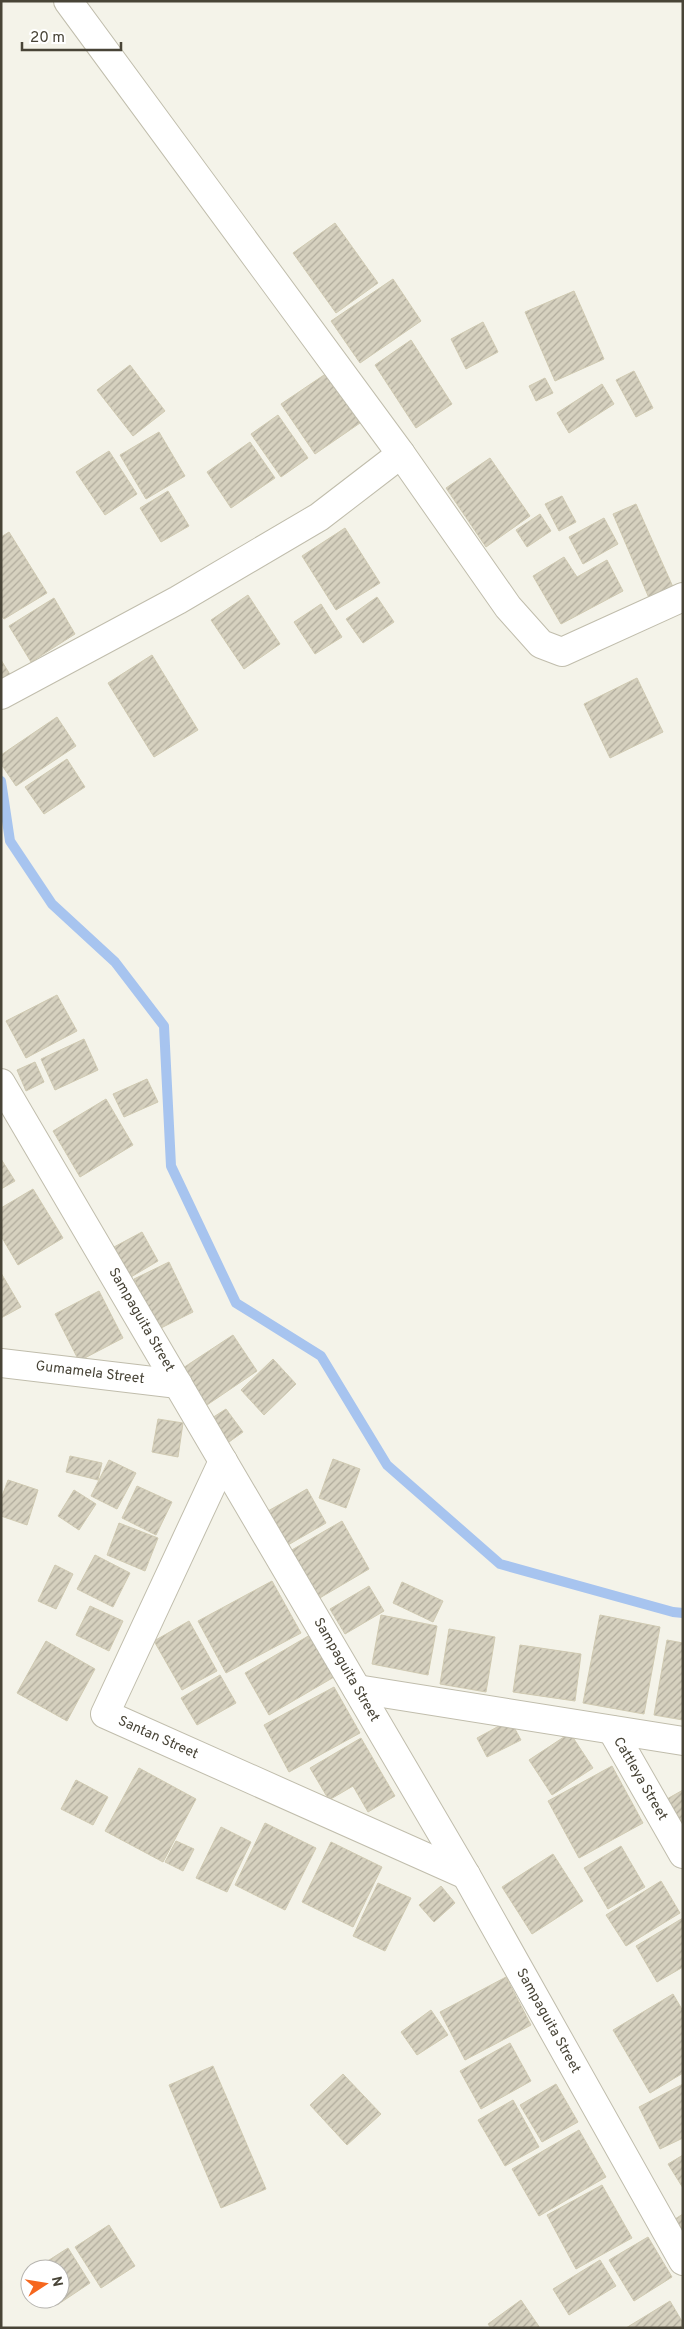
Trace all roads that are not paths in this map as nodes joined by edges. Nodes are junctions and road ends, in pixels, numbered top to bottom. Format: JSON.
{"nodes":[{"id":1,"x":68,"y":1,"type":"edge"},
{"id":2,"x":402,"y":454,"type":"junction"},
{"id":3,"x":683,"y":597,"type":"edge"},
{"id":4,"x":1,"y":695,"type":"edge"},
{"id":5,"x":1,"y":1083,"type":"edge"},
{"id":6,"x":1,"y":1363,"type":"edge"},
{"id":7,"x":178,"y":1384,"type":"junction"},
{"id":8,"x":223,"y":1461,"type":"junction"},
{"id":9,"x":357,"y":1689,"type":"junction"},
{"id":10,"x":612,"y":1730,"type":"junction"},
{"id":11,"x":683,"y":1741,"type":"edge"},
{"id":12,"x":683,"y":1854,"type":"edge"},
{"id":13,"x":466,"y":1875,"type":"junction"},
{"id":14,"x":683,"y":2261,"type":"edge"}],
"edges":[{"from":1,"to":2,"type":"street"},
{"from":2,"to":3,"type":"street"},
{"from":2,"to":4,"type":"street"},
{"from":5,"to":7,"type":"street","name":"Sampaguita Street"},
{"from":6,"to":7,"type":"street","name":"Gumamela Street"},
{"from":7,"to":8,"type":"street","name":"Sampaguita Street"},
{"from":8,"to":9,"type":"street","name":"Sampaguita Street"},
{"from":8,"to":13,"type":"street","name":"Santan Street"},
{"from":9,"to":10,"type":"street"},
{"from":9,"to":13,"type":"street","name":"Sampaguita Street"},
{"from":10,"to":11,"type":"street"},
{"from":10,"to":12,"type":"street","name":"Cattleya Street"},
{"from":13,"to":14,"type":"street","name":"Sampaguita Street"}]}
